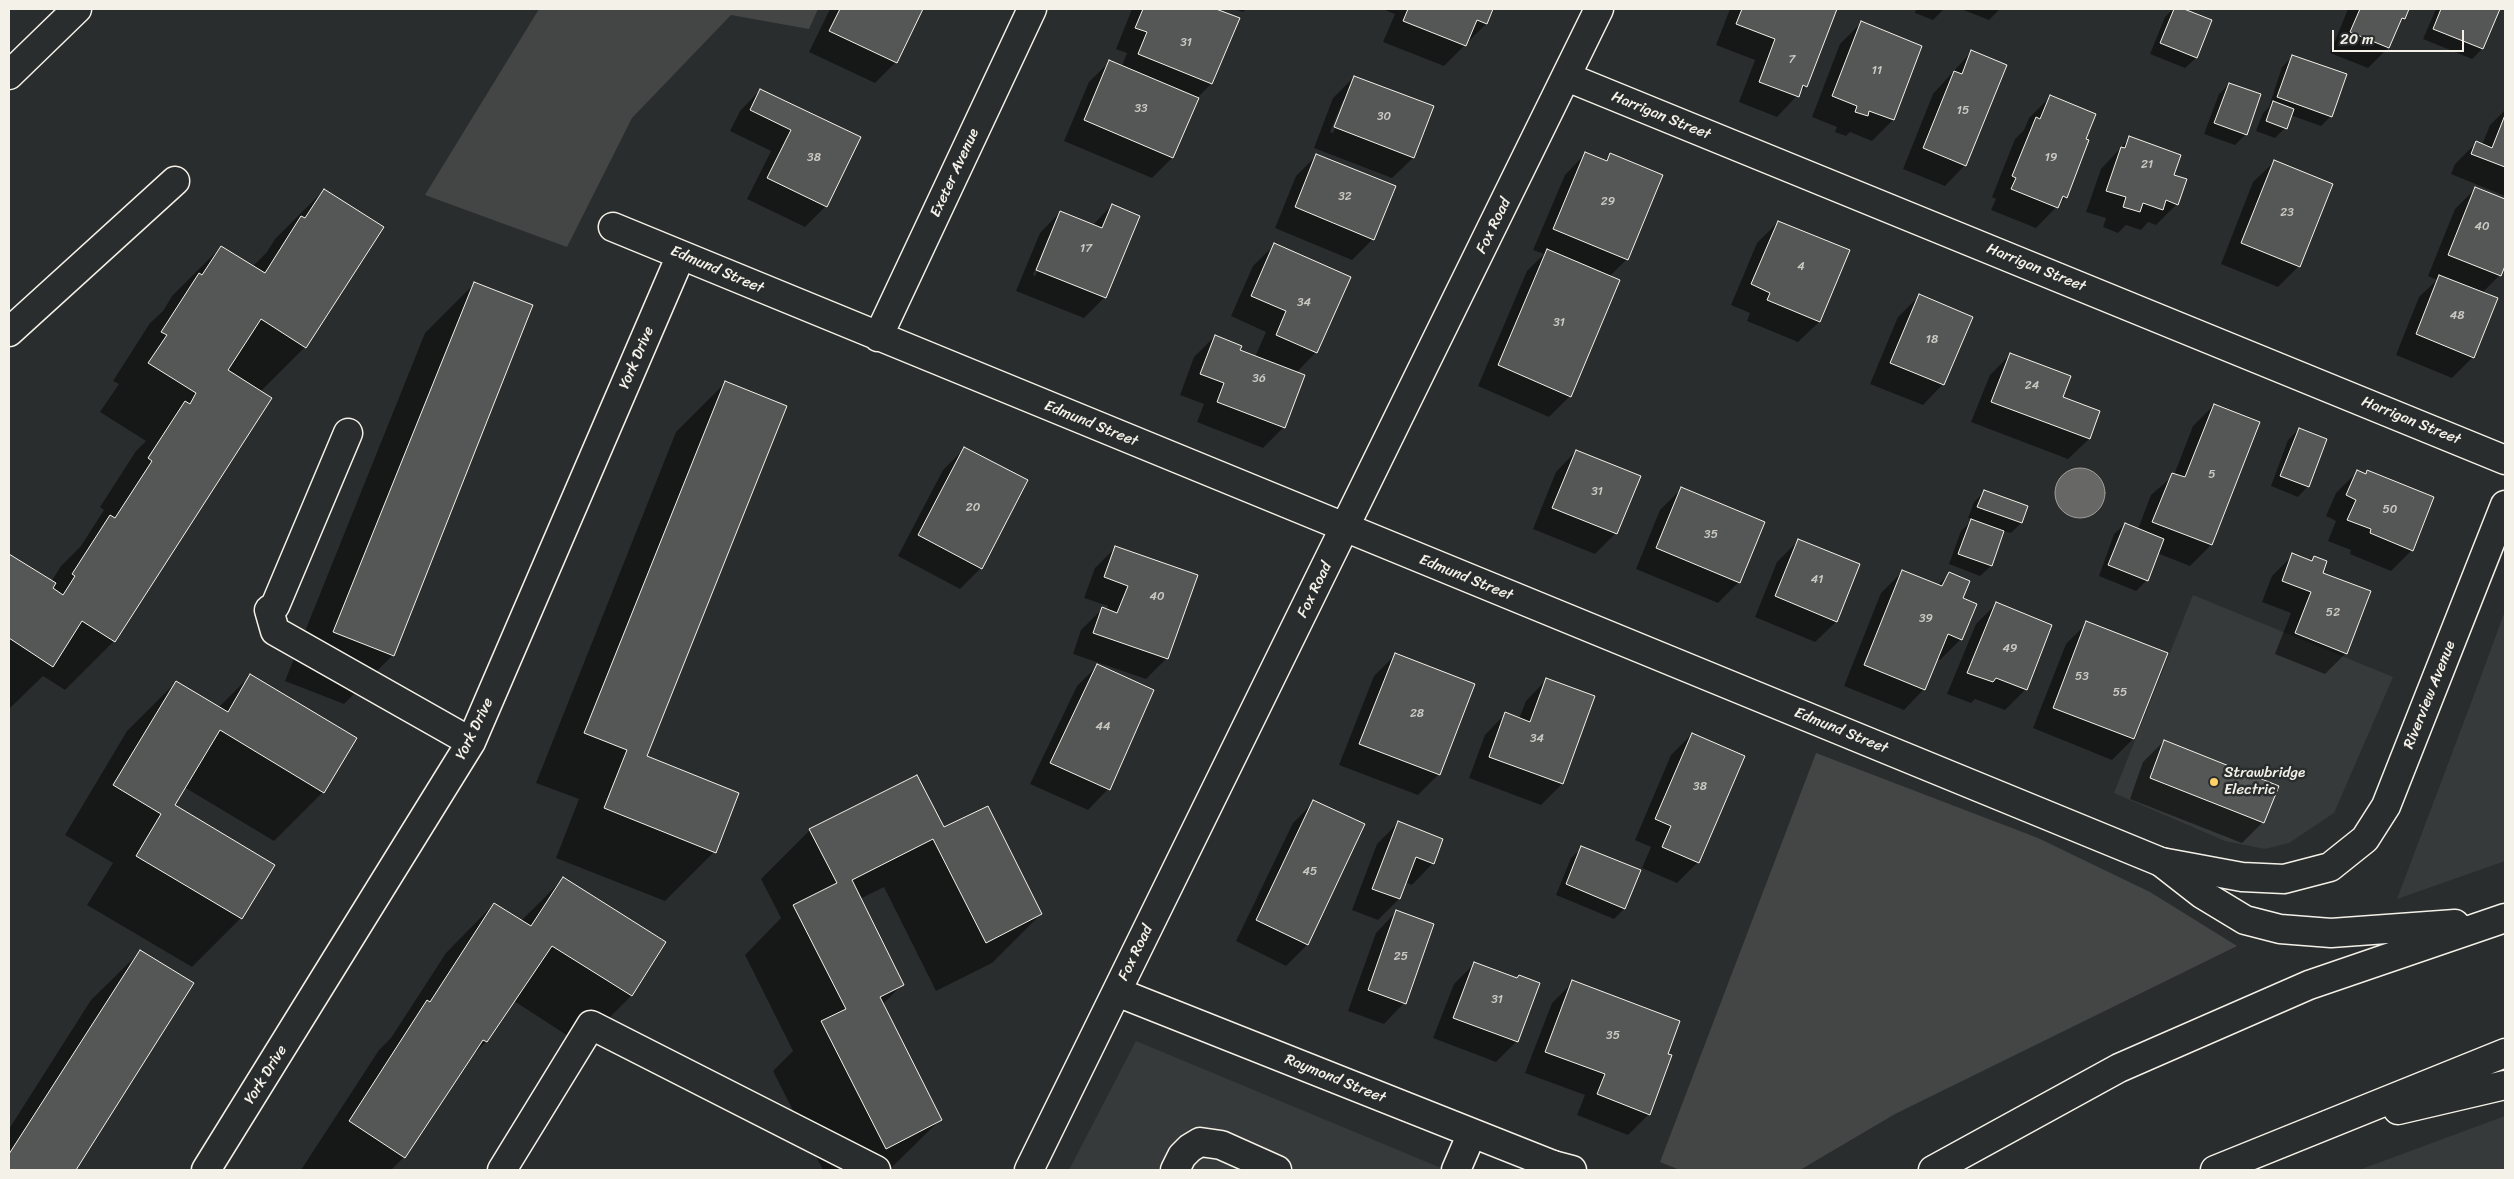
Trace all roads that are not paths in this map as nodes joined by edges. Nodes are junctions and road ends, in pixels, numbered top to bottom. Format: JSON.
{"nodes":[{"id":1,"x":78,"y":9,"type":"edge"},
{"id":2,"x":1032,"y":9,"type":"edge"},
{"id":3,"x":1599,"y":9,"type":"edge"},
{"id":4,"x":9,"y":75,"type":"edge"},
{"id":5,"x":1567,"y":77,"type":"junction"},
{"id":6,"x":175,"y":181,"type":"dead end"},
{"id":7,"x":613,"y":227,"type":"dead end"},
{"id":8,"x":681,"y":254,"type":"junction"},
{"id":9,"x":9,"y":332,"type":"edge"},
{"id":10,"x":878,"y":337,"type":"junction"},
{"id":11,"x":348,"y":433,"type":"dead end"},
{"id":12,"x":2505,"y":460,"type":"edge"},
{"id":13,"x":2505,"y":505,"type":"edge"},
{"id":14,"x":1345,"y":529,"type":"junction"},
{"id":15,"x":471,"y":742,"type":"junction"},
{"id":16,"x":2161,"y":862,"type":"junction"},
{"id":17,"x":2330,"y":867,"type":"joint"},
{"id":18,"x":2500,"y":920,"type":"edge"},
{"id":19,"x":1117,"y":992,"type":"junction"},
{"id":20,"x":2505,"y":1053,"type":"edge"},
{"id":21,"x":2505,"y":1085,"type":"edge"},
{"id":22,"x":2307,"y":1132,"type":"junction"},
{"id":23,"x":1472,"y":1133,"type":"junction"},
{"id":24,"x":1561,"y":1168,"type":"edge"},
{"id":25,"x":206,"y":1170,"type":"edge"},
{"id":26,"x":502,"y":1170,"type":"edge"},
{"id":27,"x":876,"y":1170,"type":"edge"},
{"id":28,"x":1029,"y":1170,"type":"edge"},
{"id":29,"x":1175,"y":1170,"type":"edge"},
{"id":30,"x":1278,"y":1170,"type":"edge"},
{"id":31,"x":1456,"y":1170,"type":"edge"},
{"id":32,"x":1933,"y":1170,"type":"edge"},
{"id":33,"x":2215,"y":1170,"type":"edge"}],
"edges":[{"from":1,"to":4,"type":"main road"},
{"from":2,"to":10,"type":"main road","name":"Exeter Avenue"},
{"from":3,"to":5,"type":"main road","name":"Fox Road"},
{"from":5,"to":12,"type":"main road","name":"Harrigan Street"},
{"from":5,"to":14,"type":"main road","name":"Fox Road"},
{"from":6,"to":9,"type":"main road"},
{"from":7,"to":8,"type":"main road","name":"Edmund Street"},
{"from":8,"to":10,"type":"main road","name":"Edmund Street"},
{"from":8,"to":15,"type":"main road","name":"York Drive"},
{"from":10,"to":14,"type":"main road","name":"Edmund Street"},
{"from":11,"to":15,"type":"main road"},
{"from":13,"to":17,"type":"main road","name":"Riverview Avenue"},
{"from":14,"to":16,"type":"main road","name":"Edmund Street"},
{"from":14,"to":19,"type":"main road","name":"Fox Road"},
{"from":15,"to":25,"type":"main road","name":"York Drive"},
{"from":16,"to":17,"type":"main road","name":"Edmund Street"},
{"from":16,"to":18,"type":"main road"},
{"from":18,"to":32,"type":"main road"},
{"from":19,"to":23,"type":"main road","name":"Raymond Street"},
{"from":19,"to":28,"type":"main road","name":"Fox Road"},
{"from":20,"to":22,"type":"main road"},
{"from":21,"to":22,"type":"main road"},
{"from":22,"to":33,"type":"main road"},
{"from":23,"to":24,"type":"main road","name":"Raymond Street"},
{"from":23,"to":31,"type":"main road"},
{"from":26,"to":27,"type":"main road"},
{"from":29,"to":30,"type":"main road"}]}
